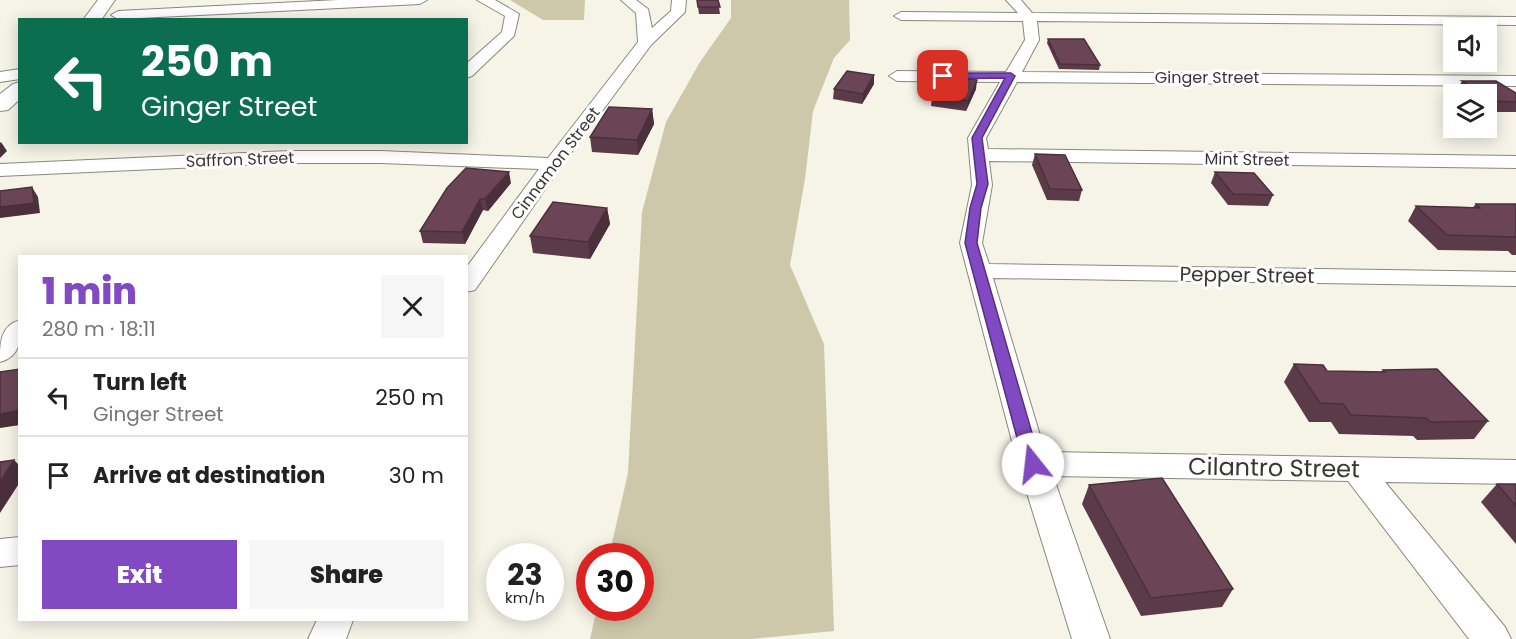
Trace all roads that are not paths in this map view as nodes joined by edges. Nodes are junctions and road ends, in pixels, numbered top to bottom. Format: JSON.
{"nodes":[{"id":1,"x":107,"y":0,"type":"edge"},
{"id":2,"x":128,"y":0,"type":"edge"},
{"id":3,"x":420,"y":0,"type":"edge"},
{"id":4,"x":484,"y":0,"type":"edge"},
{"id":5,"x":628,"y":0,"type":"edge"},
{"id":6,"x":679,"y":0,"type":"edge"},
{"id":7,"x":1012,"y":0,"type":"edge"},
{"id":8,"x":902,"y":16,"type":"dead end"},
{"id":9,"x":115,"y":17,"type":"edge"},
{"id":10,"x":93,"y":18,"type":"edge"},
{"id":11,"x":1029,"y":19,"type":"junction"},
{"id":12,"x":1516,"y":21,"type":"edge"},
{"id":13,"x":646,"y":42,"type":"junction"},
{"id":14,"x":488,"y":52,"type":"junction"},
{"id":15,"x":468,"y":54,"type":"edge"},
{"id":16,"x":468,"y":71,"type":"edge"},
{"id":17,"x":18,"y":74,"type":"edge"},
{"id":18,"x":897,"y":76,"type":"dead end"},
{"id":19,"x":1011,"y":76,"type":"junction"},
{"id":20,"x":0,"y":77,"type":"edge"},
{"id":21,"x":1516,"y":81,"type":"edge"},
{"id":22,"x":18,"y":90,"type":"edge"},
{"id":23,"x":0,"y":105,"type":"edge"},
{"id":24,"x":394,"y":144,"type":"edge"},
{"id":25,"x":978,"y":155,"type":"junction"},
{"id":26,"x":381,"y":157,"type":"junction"},
{"id":27,"x":1516,"y":162,"type":"edge"},
{"id":28,"x":553,"y":164,"type":"junction"},
{"id":29,"x":0,"y":170,"type":"edge"},
{"id":30,"x":978,"y":271,"type":"junction"},
{"id":31,"x":1516,"y":279,"type":"edge"},
{"id":32,"x":468,"y":280,"type":"edge"},
{"id":33,"x":18,"y":330,"type":"edge"},
{"id":34,"x":0,"y":353,"type":"edge"},
{"id":35,"x":1033,"y":464,"type":"junction"},
{"id":36,"x":1356,"y":469,"type":"junction"},
{"id":37,"x":1516,"y":472,"type":"edge"},
{"id":38,"x":18,"y":551,"type":"edge"},
{"id":39,"x":0,"y":553,"type":"edge"},
{"id":40,"x":335,"y":621,"type":"edge"},
{"id":41,"x":327,"y":639,"type":"edge"},
{"id":42,"x":1091,"y":639,"type":"edge"},
{"id":43,"x":1492,"y":639,"type":"edge"}],
"edges":[{"from":1,"to":10,"type":"street"},
{"from":2,"to":9,"type":"street"},
{"from":3,"to":9,"type":"street"},
{"from":4,"to":14,"type":"street"},
{"from":5,"to":13,"type":"street"},
{"from":6,"to":13,"type":"street","name":"Cinnamon Street"},
{"from":7,"to":11,"type":"street"},
{"from":8,"to":11,"type":"street"},
{"from":11,"to":12,"type":"street"},
{"from":11,"to":19,"type":"street"},
{"from":13,"to":28,"type":"street","name":"Cinnamon Street"},
{"from":14,"to":15,"type":"street"},
{"from":14,"to":16,"type":"street"},
{"from":17,"to":20,"type":"street"},
{"from":18,"to":19,"type":"street","name":"Ginger Street"},
{"from":19,"to":21,"type":"street","name":"Ginger Street"},
{"from":19,"to":25,"type":"street"},
{"from":22,"to":23,"type":"street"},
{"from":24,"to":26,"type":"street"},
{"from":25,"to":27,"type":"street","name":"Mint Street"},
{"from":25,"to":30,"type":"street"},
{"from":26,"to":28,"type":"street","name":"Saffron Street"},
{"from":26,"to":29,"type":"street","name":"Saffron Street"},
{"from":28,"to":32,"type":"street","name":"Cinnamon Street"},
{"from":30,"to":31,"type":"street","name":"Pepper Street"},
{"from":30,"to":35,"type":"street"},
{"from":33,"to":34,"type":"street"},
{"from":35,"to":36,"type":"street","name":"Cilantro Street"},
{"from":35,"to":42,"type":"street"},
{"from":36,"to":37,"type":"street","name":"Cilantro Street"},
{"from":36,"to":43,"type":"street"},
{"from":38,"to":39,"type":"street"},
{"from":40,"to":41,"type":"street"}]}
